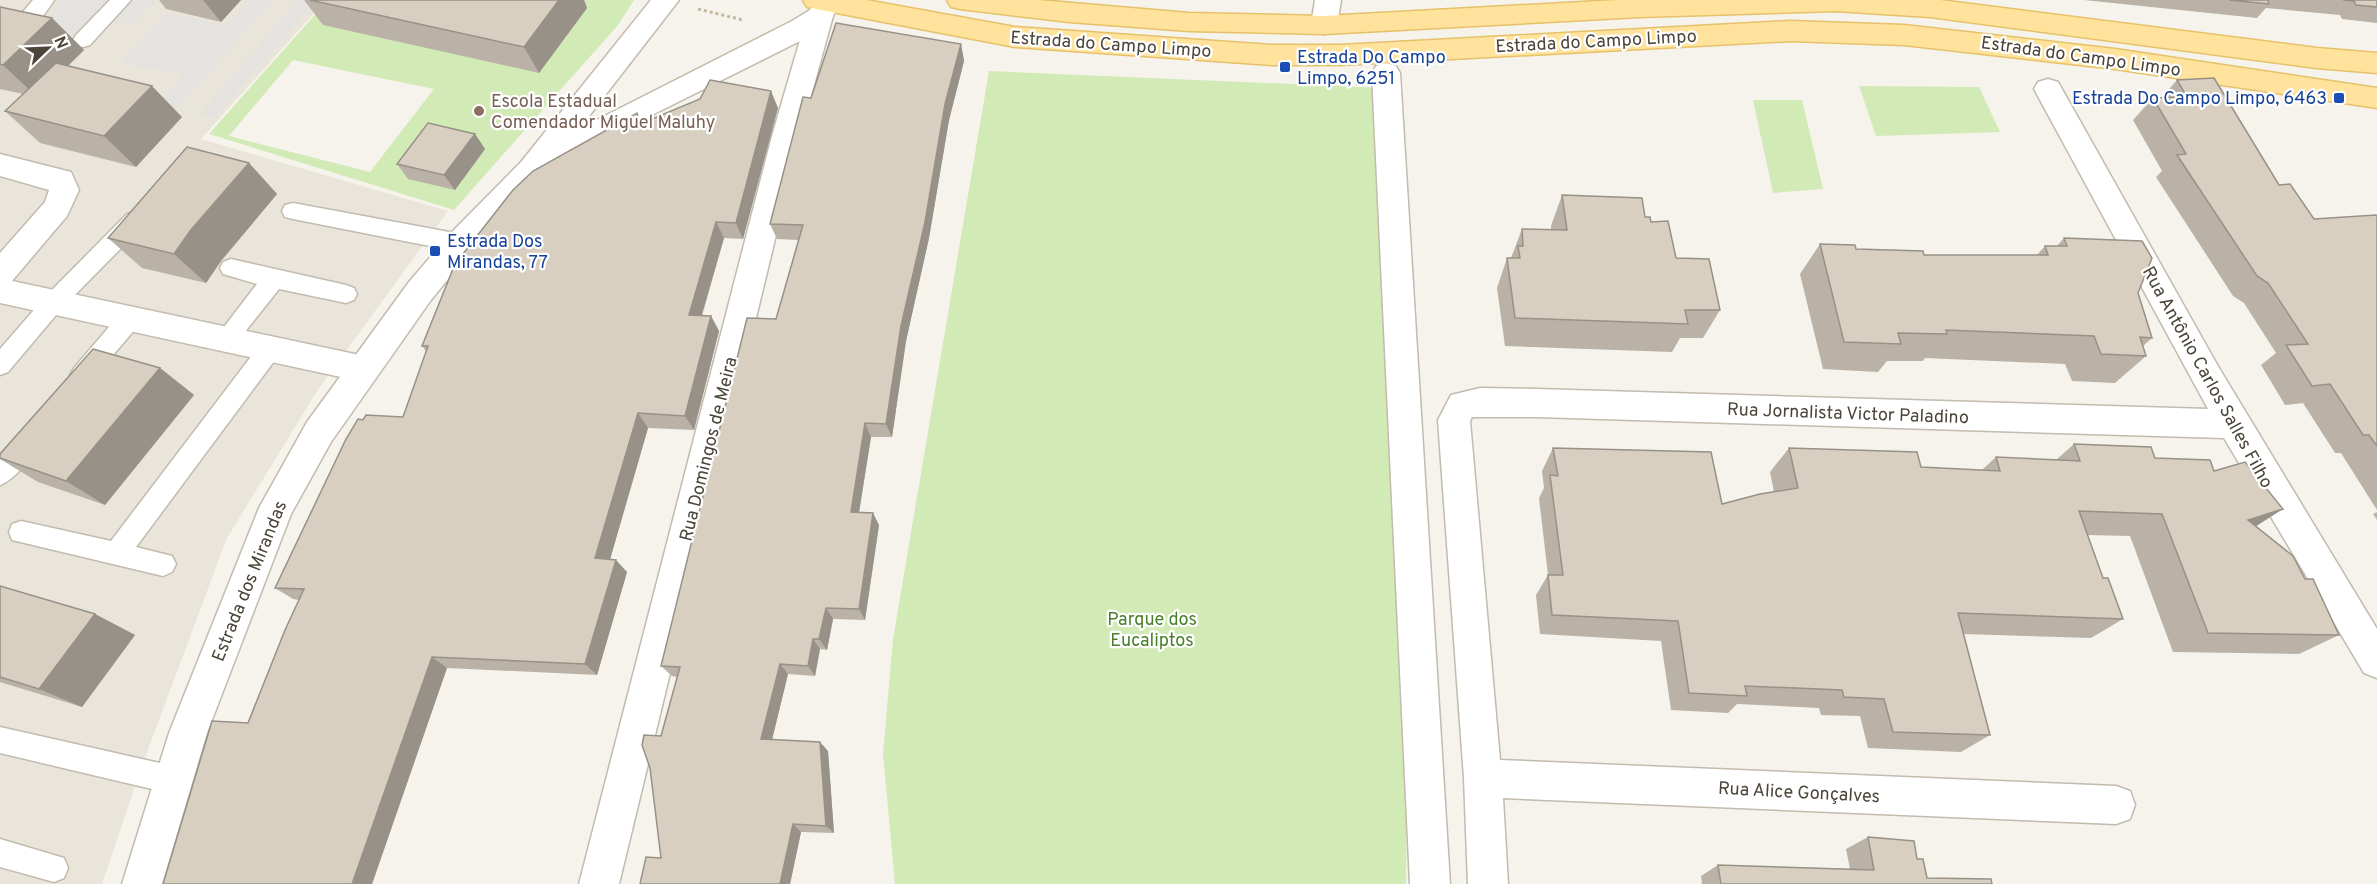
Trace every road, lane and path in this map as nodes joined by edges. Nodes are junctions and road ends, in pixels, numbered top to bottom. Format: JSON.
{"nodes":[{"id":1,"x":44,"y":0,"type":"edge"},
{"id":2,"x":121,"y":0,"type":"edge"},
{"id":3,"x":666,"y":0,"type":"edge"},
{"id":4,"x":973,"y":1,"type":"edge"},
{"id":5,"x":823,"y":4,"type":"edge"},
{"id":6,"x":1326,"y":12,"type":"edge"},
{"id":7,"x":20,"y":27,"type":"edge"},
{"id":8,"x":83,"y":40,"type":"dead end"},
{"id":9,"x":2377,"y":63,"type":"edge"},
{"id":10,"x":1386,"y":73,"type":"dead end"},
{"id":11,"x":2048,"y":89,"type":"dead end"},
{"id":12,"x":2377,"y":98,"type":"edge"},
{"id":13,"x":0,"y":165,"type":"edge"},
{"id":14,"x":531,"y":170,"type":"junction"},
{"id":15,"x":148,"y":207,"type":"edge"},
{"id":16,"x":293,"y":211,"type":"dead end"},
{"id":17,"x":460,"y":243,"type":"junction"},
{"id":18,"x":231,"y":268,"type":"dead end"},
{"id":19,"x":0,"y":274,"type":"edge"},
{"id":20,"x":274,"y":279,"type":"junction"},
{"id":21,"x":0,"y":291,"type":"edge"},
{"id":22,"x":346,"y":294,"type":"dead end"},
{"id":23,"x":54,"y":302,"type":"junction"},
{"id":24,"x":129,"y":320,"type":"junction"},
{"id":25,"x":225,"y":340,"type":"junction"},
{"id":26,"x":270,"y":349,"type":"junction"},
{"id":27,"x":0,"y":364,"type":"edge"},
{"id":28,"x":364,"y":369,"type":"junction"},
{"id":29,"x":68,"y":392,"type":"edge"},
{"id":30,"x":45,"y":419,"type":"edge"},
{"id":31,"x":2233,"y":424,"type":"junction"},
{"id":32,"x":0,"y":474,"type":"edge"},
{"id":33,"x":21,"y":532,"type":"dead end"},
{"id":34,"x":116,"y":554,"type":"junction"},
{"id":35,"x":163,"y":564,"type":"dead end"},
{"id":36,"x":2377,"y":661,"type":"edge"},
{"id":37,"x":0,"y":740,"type":"edge"},
{"id":38,"x":1483,"y":778,"type":"junction"},
{"id":39,"x":173,"y":780,"type":"junction"},
{"id":40,"x":2116,"y":805,"type":"dead end"},
{"id":41,"x":0,"y":853,"type":"edge"},
{"id":42,"x":54,"y":868,"type":"dead end"},
{"id":43,"x":142,"y":884,"type":"edge"},
{"id":44,"x":599,"y":884,"type":"edge"},
{"id":45,"x":1430,"y":884,"type":"edge"},
{"id":46,"x":1488,"y":884,"type":"edge"}],
"edges":[{"from":1,"to":7,"type":"lane"},
{"from":2,"to":8,"type":"lane"},
{"from":3,"to":14,"type":"street","name":"Estrada dos Mirandas"},
{"from":4,"to":6,"type":"main road","name":"Estrada do Campo Limpo"},
{"from":5,"to":12,"type":"main road","name":"Estrada do Campo Limpo"},
{"from":5,"to":14,"type":"street","name":"Estrada dos Mirandas"},
{"from":5,"to":44,"type":"street","name":"Rua Domingos de Meira"},
{"from":6,"to":9,"type":"main road","name":"Estrada do Campo Limpo"},
{"from":10,"to":45,"type":"street"},
{"from":11,"to":31,"type":"street","name":"Rua Antônio Carlos Salles Filho"},
{"from":13,"to":19,"type":"street"},
{"from":14,"to":17,"type":"street","name":"Estrada dos Mirandas"},
{"from":15,"to":23,"type":"lane"},
{"from":16,"to":17,"type":"lane"},
{"from":17,"to":28,"type":"street","name":"Estrada dos Mirandas"},
{"from":18,"to":20,"type":"lane"},
{"from":20,"to":22,"type":"lane"},
{"from":20,"to":25,"type":"lane"},
{"from":21,"to":23,"type":"street"},
{"from":23,"to":24,"type":"street"},
{"from":23,"to":27,"type":"lane"},
{"from":24,"to":25,"type":"street"},
{"from":24,"to":29,"type":"lane"},
{"from":25,"to":26,"type":"street"},
{"from":26,"to":28,"type":"street"},
{"from":26,"to":34,"type":"lane"},
{"from":28,"to":39,"type":"street","name":"Estrada dos Mirandas"},
{"from":30,"to":32,"type":"lane"},
{"from":31,"to":36,"type":"street","name":"Rua Antônio Carlos Salles Filho"},
{"from":31,"to":38,"type":"street","name":"Rua Jornalista Victor Paladino"},
{"from":33,"to":34,"type":"lane"},
{"from":34,"to":35,"type":"lane"},
{"from":37,"to":39,"type":"lane"},
{"from":38,"to":40,"type":"street","name":"Rua Alice Gonçalves"},
{"from":38,"to":46,"type":"street"},
{"from":39,"to":43,"type":"street","name":"Estrada dos Mirandas"},
{"from":41,"to":42,"type":"lane"}]}
